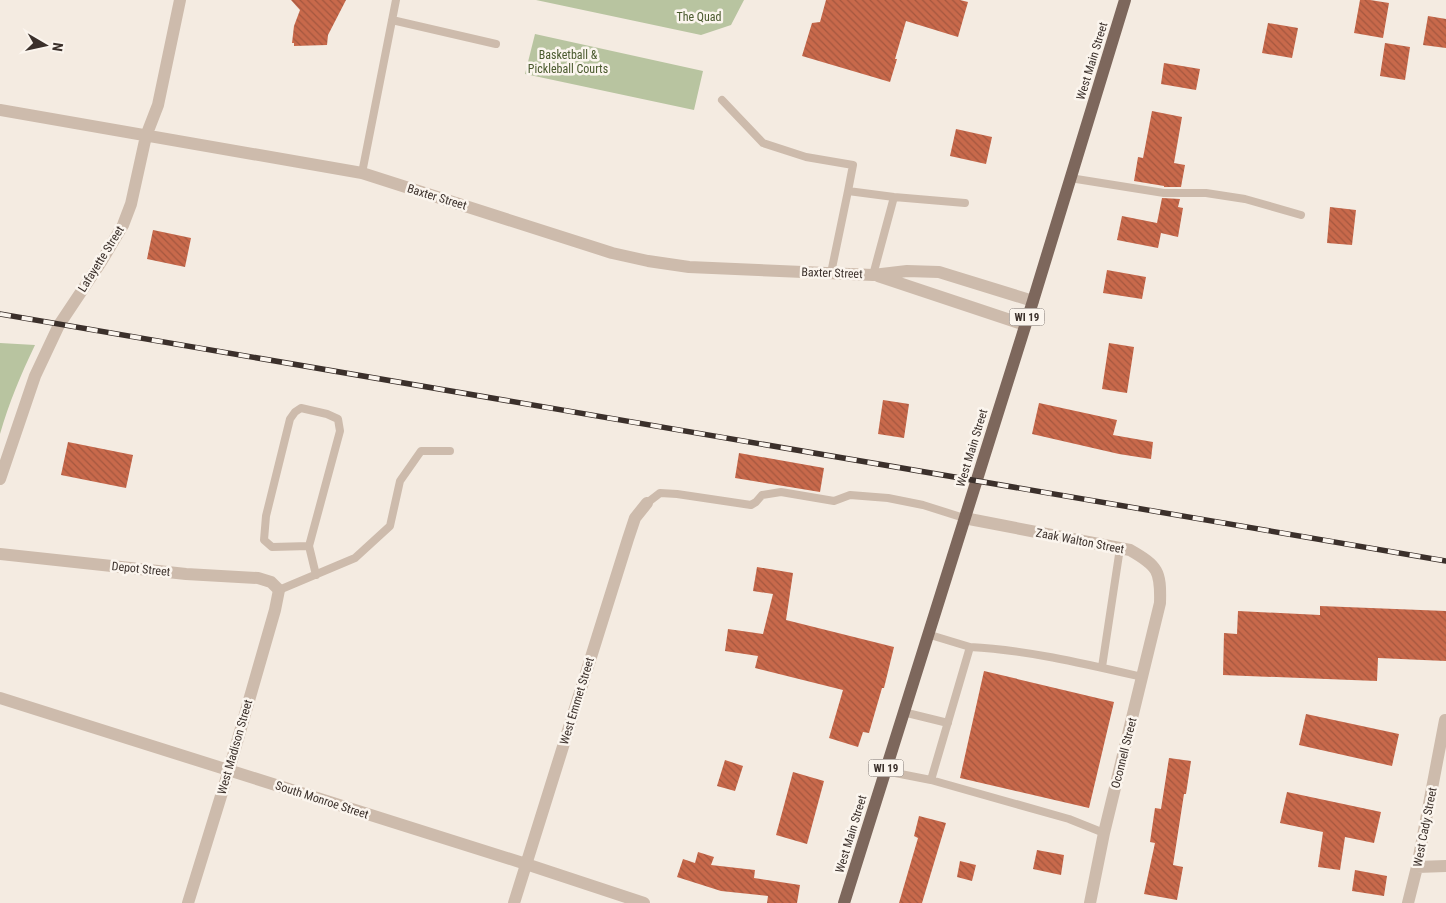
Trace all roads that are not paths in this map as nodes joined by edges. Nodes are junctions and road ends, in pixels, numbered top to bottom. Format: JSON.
{"nodes":[{"id":1,"x":180,"y":0,"type":"edge"},
{"id":2,"x":396,"y":0,"type":"edge"},
{"id":3,"x":1124,"y":0,"type":"edge"},
{"id":4,"x":392,"y":20,"type":"junction"},
{"id":5,"x":496,"y":44,"type":"dead end"},
{"id":6,"x":722,"y":100,"type":"dead end"},
{"id":7,"x":0,"y":110,"type":"edge"},
{"id":8,"x":146,"y":136,"type":"junction"},
{"id":9,"x":362,"y":173,"type":"junction"},
{"id":10,"x":1070,"y":178,"type":"junction"},
{"id":11,"x":848,"y":191,"type":"junction"},
{"id":12,"x":894,"y":197,"type":"junction"},
{"id":13,"x":965,"y":203,"type":"dead end"},
{"id":14,"x":1301,"y":215,"type":"dead end"},
{"id":15,"x":831,"y":273,"type":"junction"},
{"id":16,"x":873,"y":275,"type":"junction"},
{"id":17,"x":1033,"y":301,"type":"junction"},
{"id":18,"x":1024,"y":325,"type":"junction"},
{"id":19,"x":450,"y":451,"type":"dead end"},
{"id":20,"x":0,"y":479,"type":"edge"},
{"id":21,"x":647,"y":503,"type":"joint"},
{"id":22,"x":964,"y":518,"type":"junction"},
{"id":23,"x":309,"y":546,"type":"junction"},
{"id":24,"x":1120,"y":548,"type":"junction"},
{"id":25,"x":0,"y":554,"type":"edge"},
{"id":26,"x":316,"y":574,"type":"junction"},
{"id":27,"x":279,"y":590,"type":"junction"},
{"id":28,"x":1160,"y":603,"type":"joint"},
{"id":29,"x":928,"y":634,"type":"junction"},
{"id":30,"x":970,"y":647,"type":"junction"},
{"id":31,"x":1102,"y":668,"type":"junction"},
{"id":32,"x":1142,"y":677,"type":"junction"},
{"id":33,"x":0,"y":698,"type":"edge"},
{"id":34,"x":903,"y":712,"type":"junction"},
{"id":35,"x":1445,"y":720,"type":"edge"},
{"id":36,"x":948,"y":723,"type":"junction"},
{"id":37,"x":229,"y":770,"type":"junction"},
{"id":38,"x":885,"y":772,"type":"junction"},
{"id":39,"x":931,"y":780,"type":"junction"},
{"id":40,"x":1104,"y":833,"type":"junction"},
{"id":41,"x":526,"y":864,"type":"junction"},
{"id":42,"x":1446,"y":866,"type":"edge"},
{"id":43,"x":1417,"y":867,"type":"junction"},
{"id":44,"x":188,"y":903,"type":"edge"},
{"id":45,"x":514,"y":903,"type":"edge"},
{"id":46,"x":644,"y":903,"type":"edge"},
{"id":47,"x":844,"y":903,"type":"edge"},
{"id":48,"x":1090,"y":903,"type":"edge"},
{"id":49,"x":1408,"y":903,"type":"edge"}],
"edges":[{"from":1,"to":8,"type":"street","name":"Lafayette Street"},
{"from":2,"to":4,"type":"lane"},
{"from":3,"to":10,"type":"main road","name":"West Main Street","number":"WI 19"},
{"from":4,"to":5,"type":"lane"},
{"from":4,"to":9,"type":"lane"},
{"from":6,"to":11,"type":"lane"},
{"from":7,"to":8,"type":"street","name":"Baxter Street"},
{"from":8,"to":9,"type":"street","name":"Baxter Street"},
{"from":8,"to":20,"type":"street","name":"Lafayette Street"},
{"from":9,"to":15,"type":"street","name":"Baxter Street"},
{"from":10,"to":14,"type":"lane"},
{"from":10,"to":17,"type":"main road","name":"West Main Street","number":"WI 19"},
{"from":11,"to":12,"type":"lane"},
{"from":11,"to":15,"type":"lane"},
{"from":12,"to":13,"type":"lane"},
{"from":12,"to":16,"type":"lane"},
{"from":15,"to":16,"type":"street","name":"Baxter Street"},
{"from":16,"to":17,"type":"street","name":"Baxter Street"},
{"from":16,"to":18,"type":"street","name":"Baxter Street"},
{"from":17,"to":18,"type":"main road","name":"West Main Street","number":"WI 19"},
{"from":18,"to":22,"type":"main road","name":"West Main Street","number":"WI 19"},
{"from":19,"to":26,"type":"lane"},
{"from":21,"to":22,"type":"lane"},
{"from":21,"to":41,"type":"street","name":"West Emmet Street"},
{"from":22,"to":24,"type":"street","name":"Zaak Walton Street"},
{"from":22,"to":29,"type":"main road","name":"West Main Street","number":"WI 19"},
{"from":23,"to":23,"type":"lane"},
{"from":23,"to":26,"type":"lane"},
{"from":24,"to":28,"type":"street","name":"Zaak Walton Street"},
{"from":24,"to":31,"type":"lane"},
{"from":25,"to":27,"type":"street","name":"Depot Street"},
{"from":26,"to":27,"type":"lane"},
{"from":27,"to":37,"type":"street","name":"West Madison Street"},
{"from":28,"to":32,"type":"street","name":"Oconnell Street"},
{"from":29,"to":30,"type":"lane"},
{"from":29,"to":34,"type":"main road","name":"West Main Street","number":"WI 19"},
{"from":30,"to":31,"type":"lane"},
{"from":30,"to":36,"type":"lane"},
{"from":31,"to":32,"type":"lane"},
{"from":32,"to":40,"type":"street","name":"Oconnell Street"},
{"from":33,"to":37,"type":"street","name":"South Monroe Street"},
{"from":34,"to":36,"type":"lane"},
{"from":34,"to":38,"type":"main road","name":"West Main Street","number":"WI 19"},
{"from":35,"to":43,"type":"street","name":"West Cady Street"},
{"from":36,"to":39,"type":"lane"},
{"from":37,"to":41,"type":"street","name":"South Monroe Street"},
{"from":37,"to":44,"type":"street","name":"West Madison Street"},
{"from":38,"to":39,"type":"lane"},
{"from":38,"to":47,"type":"main road","name":"West Main Street","number":"WI 19"},
{"from":39,"to":40,"type":"lane"},
{"from":40,"to":48,"type":"street","name":"Oconnell Street"},
{"from":41,"to":45,"type":"street","name":"West Emmet Street"},
{"from":41,"to":46,"type":"street","name":"South Monroe Street"},
{"from":42,"to":43,"type":"street"},
{"from":43,"to":49,"type":"street","name":"West Cady Street"}]}
